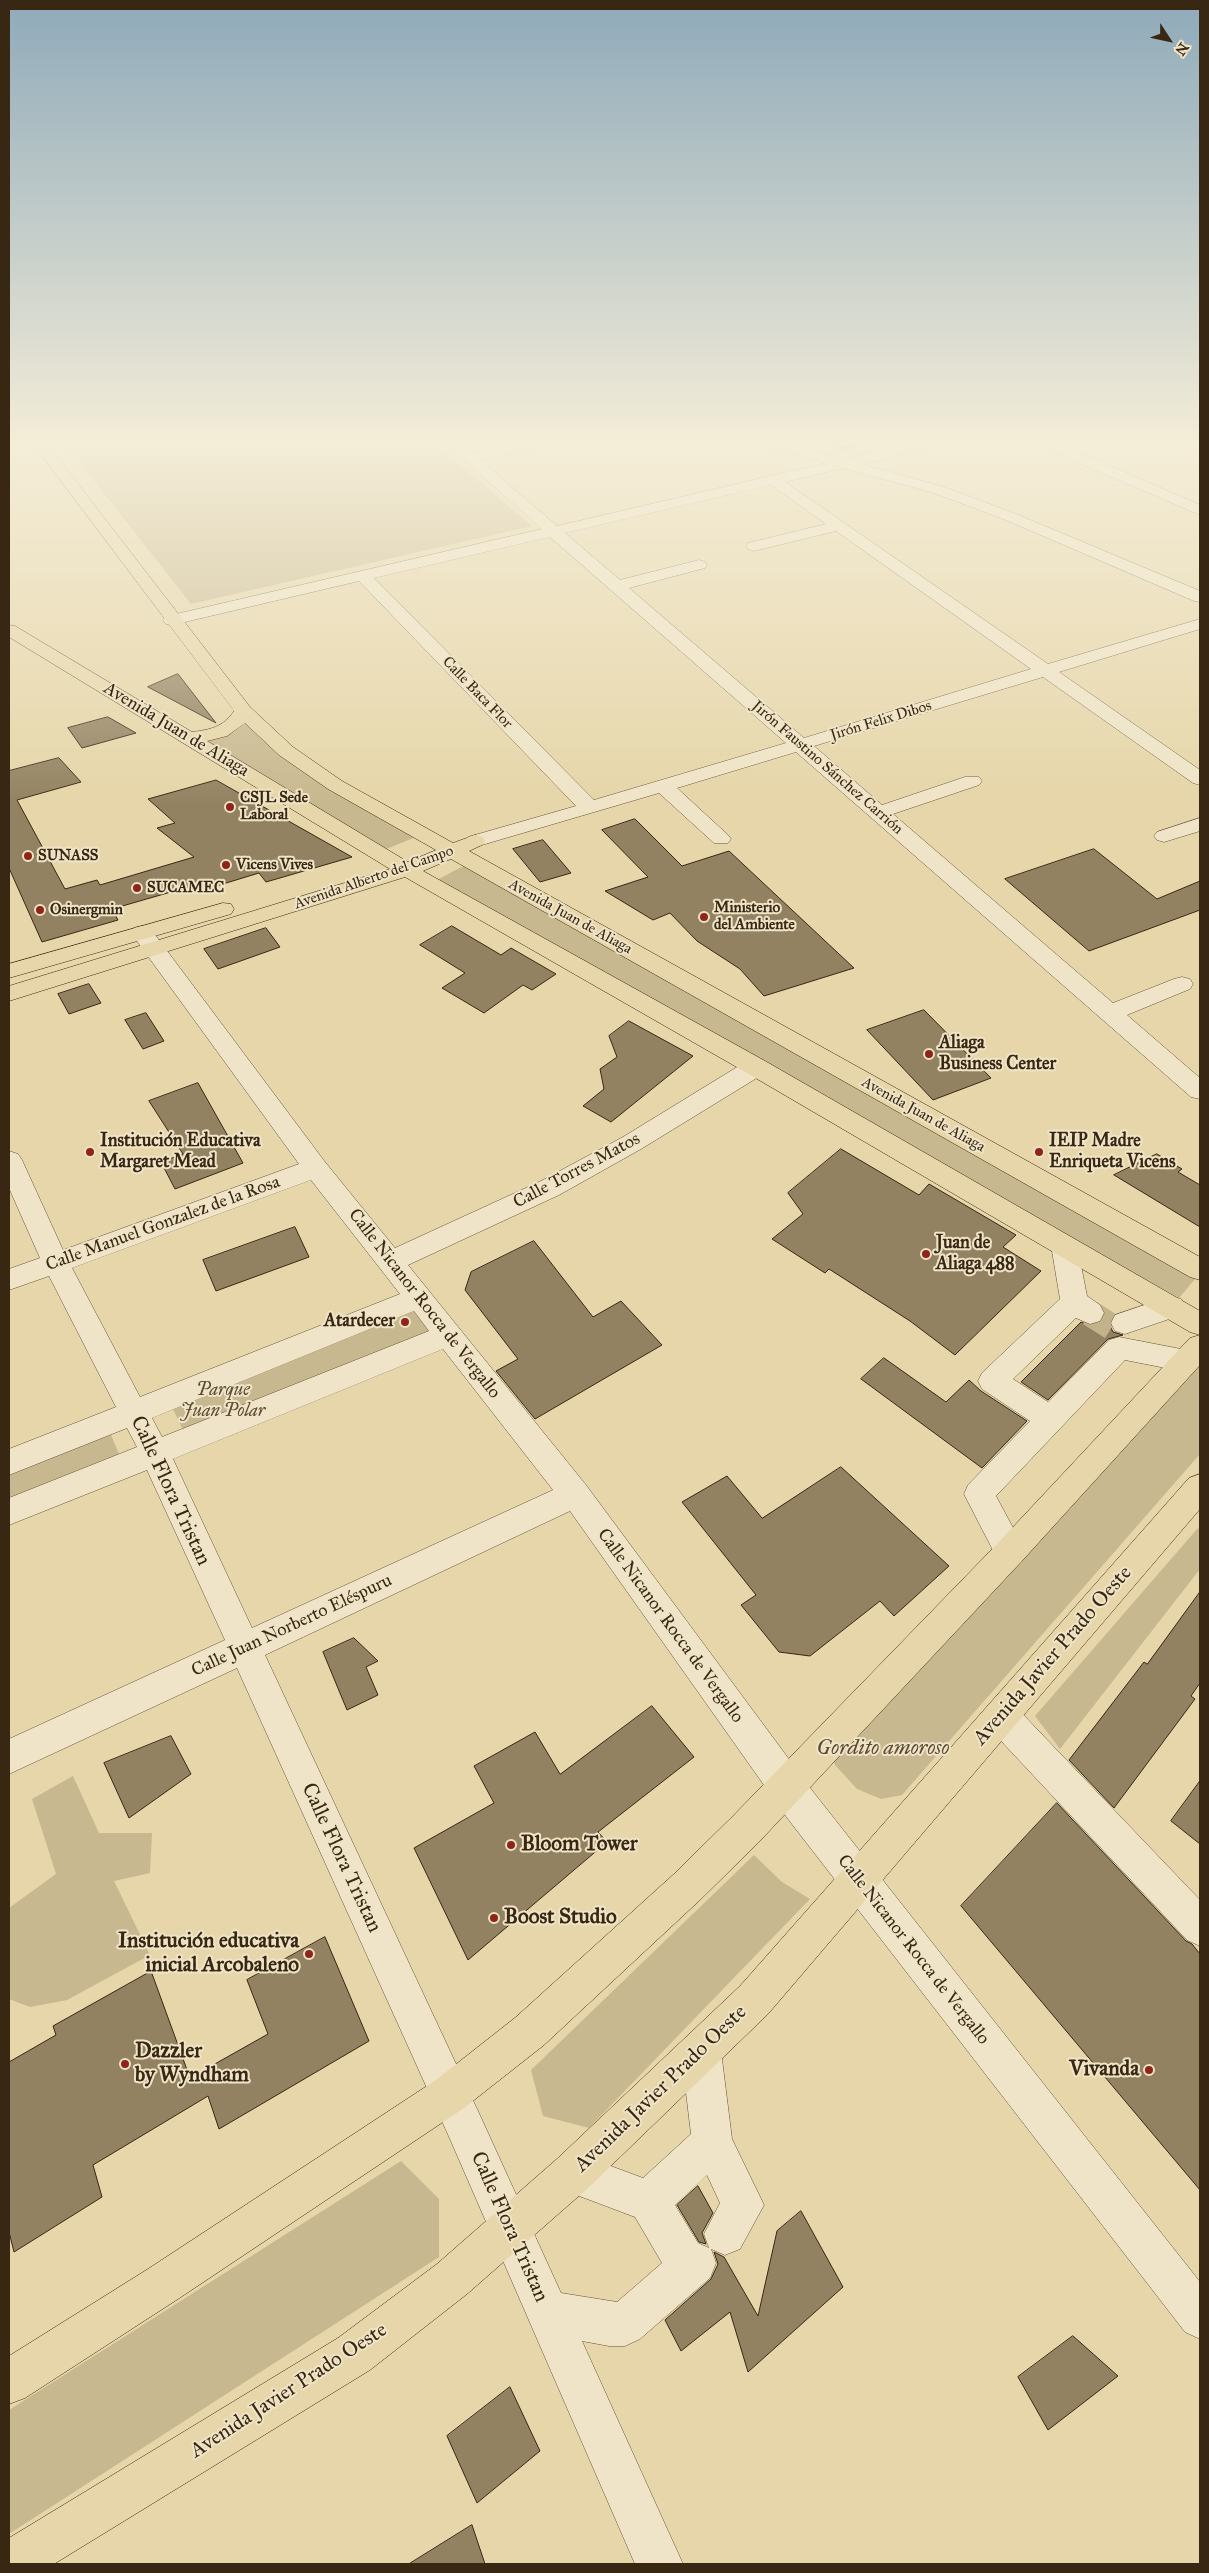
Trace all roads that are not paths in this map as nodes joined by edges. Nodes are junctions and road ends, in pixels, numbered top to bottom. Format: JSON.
{"nodes":[{"id":1,"x":131,"y":565,"type":"edge"},
{"id":2,"x":409,"y":565,"type":"edge"},
{"id":3,"x":593,"y":565,"type":"edge"},
{"id":4,"x":699,"y":565,"type":"dead end"},
{"id":5,"x":894,"y":565,"type":"edge"},
{"id":6,"x":1125,"y":565,"type":"edge"},
{"id":7,"x":363,"y":576,"type":"junction"},
{"id":8,"x":617,"y":586,"type":"junction"},
{"id":9,"x":1200,"y":597,"type":"edge"},
{"id":10,"x":172,"y":620,"type":"junction"},
{"id":11,"x":1200,"y":624,"type":"edge"},
{"id":12,"x":9,"y":630,"type":"edge"},
{"id":13,"x":1046,"y":672,"type":"junction"},
{"id":14,"x":243,"y":712,"type":"junction"},
{"id":15,"x":264,"y":732,"type":"junction"},
{"id":16,"x":190,"y":738,"type":"junction"},
{"id":17,"x":801,"y":745,"type":"junction"},
{"id":18,"x":215,"y":753,"type":"junction"},
{"id":19,"x":1200,"y":779,"type":"edge"},
{"id":20,"x":972,"y":781,"type":"dead end"},
{"id":21,"x":663,"y":786,"type":"junction"},
{"id":22,"x":590,"y":808,"type":"junction"},
{"id":23,"x":879,"y":812,"type":"junction"},
{"id":24,"x":1200,"y":824,"type":"edge"},
{"id":25,"x":1164,"y":836,"type":"dead end"},
{"id":26,"x":721,"y":839,"type":"dead end"},
{"id":27,"x":475,"y":841,"type":"joint"},
{"id":28,"x":446,"y":847,"type":"junction"},
{"id":29,"x":400,"y":865,"type":"junction"},
{"id":30,"x":490,"y":873,"type":"junction"},
{"id":31,"x":453,"y":896,"type":"junction"},
{"id":32,"x":149,"y":941,"type":"junction"},
{"id":33,"x":9,"y":971,"type":"edge"},
{"id":34,"x":1182,"y":984,"type":"dead end"},
{"id":35,"x":9,"y":994,"type":"edge"},
{"id":36,"x":1110,"y":1013,"type":"junction"},
{"id":37,"x":756,"y":1067,"type":"junction"},
{"id":38,"x":1200,"y":1091,"type":"edge"},
{"id":39,"x":9,"y":1160,"type":"edge"},
{"id":40,"x":316,"y":1168,"type":"junction"},
{"id":41,"x":1064,"y":1245,"type":"junction"},
{"id":42,"x":391,"y":1261,"type":"junction"},
{"id":43,"x":56,"y":1264,"type":"junction"},
{"id":44,"x":1200,"y":1270,"type":"edge"},
{"id":45,"x":9,"y":1280,"type":"edge"},
{"id":46,"x":418,"y":1298,"type":"junction"},
{"id":47,"x":1171,"y":1307,"type":"junction"},
{"id":48,"x":1200,"y":1324,"type":"edge"},
{"id":49,"x":448,"y":1335,"type":"junction"},
{"id":50,"x":1120,"y":1337,"type":"junction"},
{"id":51,"x":1193,"y":1353,"type":"edge"},
{"id":52,"x":133,"y":1412,"type":"junction"},
{"id":53,"x":1051,"y":1419,"type":"junction"},
{"id":54,"x":155,"y":1453,"type":"junction"},
{"id":55,"x":9,"y":1462,"type":"edge"},
{"id":56,"x":1200,"y":1488,"type":"edge"},
{"id":57,"x":575,"y":1494,"type":"junction"},
{"id":58,"x":9,"y":1512,"type":"edge"},
{"id":59,"x":1010,"y":1552,"type":"junction"},
{"id":60,"x":244,"y":1649,"type":"junction"},
{"id":61,"x":1001,"y":1716,"type":"junction"},
{"id":62,"x":9,"y":1757,"type":"edge"},
{"id":63,"x":786,"y":1786,"type":"junction"},
{"id":64,"x":860,"y":1880,"type":"junction"},
{"id":65,"x":1200,"y":1927,"type":"edge"},
{"id":66,"x":701,"y":2051,"type":"junction"},
{"id":67,"x":450,"y":2094,"type":"junction"},
{"id":68,"x":712,"y":2142,"type":"junction"},
{"id":69,"x":573,"y":2173,"type":"junction"},
{"id":70,"x":649,"y":2201,"type":"junction"},
{"id":71,"x":510,"y":2228,"type":"junction"},
{"id":72,"x":726,"y":2234,"type":"dead end"},
{"id":73,"x":547,"y":2312,"type":"junction"},
{"id":74,"x":1200,"y":2317,"type":"edge"},
{"id":75,"x":9,"y":2382,"type":"edge"},
{"id":76,"x":10,"y":2564,"type":"edge"},
{"id":77,"x":658,"y":2564,"type":"edge"}],
"edges":[{"from":1,"to":10,"type":"main road","name":"Avenida Juan de Aliaga"},
{"from":2,"to":7,"type":"street"},
{"from":3,"to":8,"type":"street","name":"Jirón Faustino Sánchez Carrión"},
{"from":4,"to":8,"type":"street"},
{"from":5,"to":13,"type":"street"},
{"from":6,"to":9,"type":"street"},
{"from":7,"to":10,"type":"street"},
{"from":7,"to":22,"type":"street","name":"Calle Baca Flor"},
{"from":8,"to":17,"type":"street","name":"Jirón Faustino Sánchez Carrión"},
{"from":10,"to":14,"type":"main road","name":"Avenida Juan de Aliaga"},
{"from":11,"to":13,"type":"street","name":"Jirón Felix Dibos"},
{"from":12,"to":16,"type":"main road","name":"Avenida Juan de Aliaga"},
{"from":13,"to":17,"type":"street","name":"Jirón Felix Dibos"},
{"from":13,"to":19,"type":"street"},
{"from":14,"to":15,"type":"main road","name":"Avenida Juan de Aliaga"},
{"from":14,"to":16,"type":"main road"},
{"from":15,"to":18,"type":"main road"},
{"from":15,"to":28,"type":"main road","name":"Avenida Juan de Aliaga"},
{"from":16,"to":18,"type":"main road","name":"Avenida Juan de Aliaga"},
{"from":17,"to":21,"type":"street","name":"Jirón Felix Dibos"},
{"from":17,"to":23,"type":"street","name":"Jirón Faustino Sánchez Carrión"},
{"from":18,"to":29,"type":"main road","name":"Avenida Juan de Aliaga"},
{"from":20,"to":23,"type":"street"},
{"from":21,"to":22,"type":"street","name":"Jirón Felix Dibos"},
{"from":21,"to":26,"type":"street"},
{"from":22,"to":27,"type":"street","name":"Jirón Felix Dibos"},
{"from":23,"to":36,"type":"street","name":"Jirón Faustino Sánchez Carrión"},
{"from":24,"to":25,"type":"street"},
{"from":27,"to":28,"type":"main road","name":"Avenida Alberto del Campo"},
{"from":28,"to":29,"type":"main road","name":"Avenida Alberto del Campo"},
{"from":28,"to":30,"type":"main road","name":"Avenida Juan de Aliaga"},
{"from":29,"to":31,"type":"main road","name":"Avenida Juan de Aliaga"},
{"from":29,"to":32,"type":"main road","name":"Avenida Alberto del Campo"},
{"from":30,"to":31,"type":"main road"},
{"from":30,"to":44,"type":"main road","name":"Avenida Juan de Aliaga"},
{"from":31,"to":37,"type":"main road","name":"Avenida Juan de Aliaga"},
{"from":32,"to":33,"type":"main road","name":"Avenida Alberto del Campo"},
{"from":32,"to":35,"type":"main road","name":"Avenida Alberto del Campo"},
{"from":32,"to":40,"type":"street","name":"Calle Nicanor Rocca de Vergallo"},
{"from":34,"to":36,"type":"street"},
{"from":36,"to":38,"type":"street","name":"Jirón Faustino Sánchez Carrión"},
{"from":37,"to":41,"type":"main road","name":"Avenida Juan de Aliaga"},
{"from":37,"to":42,"type":"street","name":"Calle Torres Matos"},
{"from":39,"to":43,"type":"street","name":"Calle Flora Tristan"},
{"from":40,"to":42,"type":"street","name":"Calle Nicanor Rocca de Vergallo"},
{"from":40,"to":43,"type":"street","name":"Calle Manuel Gonzalez de la Rosa"},
{"from":41,"to":47,"type":"main road","name":"Avenida Juan de Aliaga"},
{"from":41,"to":53,"type":"street"},
{"from":42,"to":46,"type":"street","name":"Calle Nicanor Rocca de Vergallo"},
{"from":43,"to":45,"type":"street","name":"Calle Manuel Gonzalez de la Rosa"},
{"from":43,"to":52,"type":"street","name":"Calle Flora Tristan"},
{"from":46,"to":49,"type":"street","name":"Calle Nicanor Rocca de Vergallo"},
{"from":46,"to":52,"type":"street"},
{"from":47,"to":48,"type":"main road","name":"Avenida Juan de Aliaga"},
{"from":47,"to":50,"type":"street"},
{"from":49,"to":54,"type":"street"},
{"from":49,"to":57,"type":"street","name":"Calle Nicanor Rocca de Vergallo"},
{"from":50,"to":51,"type":"street"},
{"from":50,"to":53,"type":"street"},
{"from":51,"to":59,"type":"main road"},
{"from":52,"to":54,"type":"street","name":"Calle Flora Tristan"},
{"from":52,"to":55,"type":"street"},
{"from":53,"to":59,"type":"street"},
{"from":54,"to":58,"type":"street"},
{"from":54,"to":60,"type":"street","name":"Calle Flora Tristan"},
{"from":56,"to":61,"type":"main road","name":"Avenida Javier Prado Oeste"},
{"from":57,"to":60,"type":"street","name":"Calle Juan Norberto Eléspuru"},
{"from":57,"to":63,"type":"street","name":"Calle Nicanor Rocca de Vergallo"},
{"from":59,"to":63,"type":"main road"},
{"from":60,"to":62,"type":"street","name":"Calle Juan Norberto Eléspuru"},
{"from":60,"to":67,"type":"street","name":"Calle Flora Tristan"},
{"from":61,"to":64,"type":"main road","name":"Avenida Javier Prado Oeste"},
{"from":61,"to":65,"type":"street"},
{"from":63,"to":64,"type":"street","name":"Calle Nicanor Rocca de Vergallo"},
{"from":63,"to":67,"type":"main road"},
{"from":64,"to":66,"type":"main road","name":"Avenida Javier Prado Oeste"},
{"from":64,"to":74,"type":"street","name":"Calle Nicanor Rocca de Vergallo"},
{"from":66,"to":68,"type":"street"},
{"from":66,"to":69,"type":"main road","name":"Avenida Javier Prado Oeste"},
{"from":67,"to":71,"type":"street","name":"Calle Flora Tristan"},
{"from":67,"to":75,"type":"main road"},
{"from":68,"to":70,"type":"street"},
{"from":68,"to":72,"type":"street"},
{"from":69,"to":70,"type":"street"},
{"from":69,"to":71,"type":"main road","name":"Avenida Javier Prado Oeste"},
{"from":70,"to":73,"type":"street"},
{"from":71,"to":73,"type":"street","name":"Calle Flora Tristan"},
{"from":71,"to":76,"type":"main road","name":"Avenida Javier Prado Oeste"},
{"from":73,"to":77,"type":"street","name":"Calle Flora Tristan"}]}
